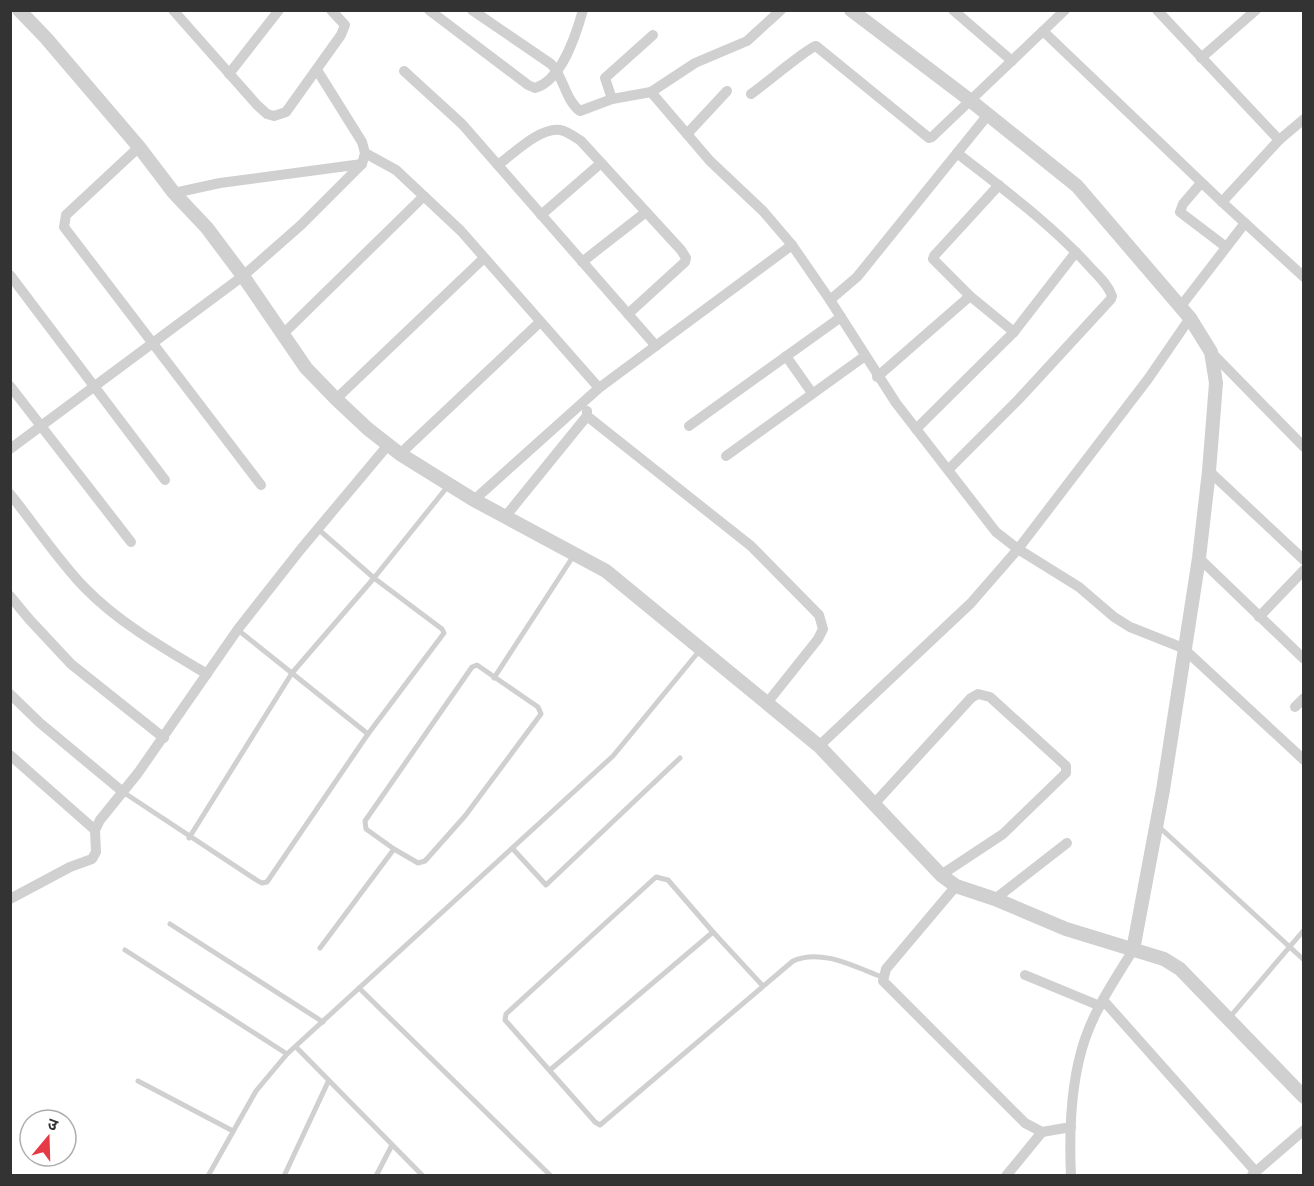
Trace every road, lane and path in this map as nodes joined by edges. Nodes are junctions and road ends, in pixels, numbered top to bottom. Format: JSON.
{"nodes":[{"id":1,"x":19,"y":10,"type":"edge"},
{"id":2,"x":173,"y":10,"type":"edge"},
{"id":3,"x":190,"y":10,"type":"edge"},
{"id":4,"x":279,"y":10,"type":"edge"},
{"id":5,"x":331,"y":10,"type":"edge"},
{"id":6,"x":429,"y":10,"type":"edge"},
{"id":7,"x":472,"y":10,"type":"edge"},
{"id":8,"x":583,"y":10,"type":"edge"},
{"id":9,"x":781,"y":10,"type":"edge"},
{"id":10,"x":851,"y":10,"type":"edge"},
{"id":11,"x":953,"y":10,"type":"edge"},
{"id":12,"x":1065,"y":10,"type":"edge"},
{"id":13,"x":1157,"y":10,"type":"edge"},
{"id":14,"x":1256,"y":10,"type":"edge"},
{"id":15,"x":183,"y":21,"type":"junction"},
{"id":16,"x":1043,"y":31,"type":"junction"},
{"id":17,"x":653,"y":35,"type":"dead end"},
{"id":18,"x":1201,"y":58,"type":"junction"},
{"id":19,"x":1012,"y":61,"type":"junction"},
{"id":20,"x":317,"y":70,"type":"junction"},
{"id":21,"x":557,"y":70,"type":"junction"},
{"id":22,"x":405,"y":71,"type":"dead end"},
{"id":23,"x":229,"y":74,"type":"junction"},
{"id":24,"x":727,"y":91,"type":"dead end"},
{"id":25,"x":651,"y":92,"type":"junction"},
{"id":26,"x":751,"y":94,"type":"dead end"},
{"id":27,"x":612,"y":99,"type":"junction"},
{"id":28,"x":971,"y":101,"type":"junction"},
{"id":29,"x":987,"y":116,"type":"junction"},
{"id":30,"x":1304,"y":119,"type":"edge"},
{"id":31,"x":687,"y":134,"type":"junction"},
{"id":32,"x":1279,"y":140,"type":"junction"},
{"id":33,"x":139,"y":147,"type":"junction"},
{"id":34,"x":957,"y":153,"type":"junction"},
{"id":35,"x":363,"y":159,"type":"junction"},
{"id":36,"x":601,"y":163,"type":"junction"},
{"id":37,"x":498,"y":165,"type":"junction"},
{"id":38,"x":1201,"y":183,"type":"junction"},
{"id":39,"x":999,"y":185,"type":"junction"},
{"id":40,"x":174,"y":193,"type":"junction"},
{"id":41,"x":424,"y":196,"type":"junction"},
{"id":42,"x":1222,"y":202,"type":"junction"},
{"id":43,"x":646,"y":212,"type":"junction"},
{"id":44,"x":541,"y":215,"type":"junction"},
{"id":45,"x":1245,"y":223,"type":"junction"},
{"id":46,"x":792,"y":245,"type":"junction"},
{"id":47,"x":1226,"y":247,"type":"junction"},
{"id":48,"x":1076,"y":252,"type":"junction"},
{"id":49,"x":484,"y":258,"type":"junction"},
{"id":50,"x":582,"y":262,"type":"junction"},
{"id":51,"x":10,"y":275,"type":"edge"},
{"id":52,"x":243,"y":276,"type":"junction"},
{"id":53,"x":1304,"y":277,"type":"edge"},
{"id":54,"x":970,"y":296,"type":"junction"},
{"id":55,"x":830,"y":300,"type":"junction"},
{"id":56,"x":1181,"y":306,"type":"junction"},
{"id":57,"x":628,"y":314,"type":"junction"},
{"id":58,"x":841,"y":317,"type":"junction"},
{"id":59,"x":1190,"y":318,"type":"junction"},
{"id":60,"x":540,"y":322,"type":"junction"},
{"id":61,"x":1014,"y":332,"type":"junction"},
{"id":62,"x":282,"y":335,"type":"junction"},
{"id":63,"x":152,"y":342,"type":"junction"},
{"id":64,"x":656,"y":346,"type":"junction"},
{"id":65,"x":1211,"y":352,"type":"junction"},
{"id":66,"x":786,"y":356,"type":"junction"},
{"id":67,"x":865,"y":356,"type":"junction"},
{"id":68,"x":878,"y":377,"type":"junction"},
{"id":69,"x":10,"y":386,"type":"edge"},
{"id":70,"x":94,"y":386,"type":"junction"},
{"id":71,"x":599,"y":388,"type":"junction"},
{"id":72,"x":812,"y":393,"type":"junction"},
{"id":73,"x":336,"y":399,"type":"junction"},
{"id":74,"x":582,"y":402,"type":"junction"},
{"id":75,"x":587,"y":416,"type":"junction"},
{"id":76,"x":41,"y":426,"type":"junction"},
{"id":77,"x":689,"y":426,"type":"dead end"},
{"id":78,"x":916,"y":429,"type":"junction"},
{"id":79,"x":388,"y":445,"type":"junction"},
{"id":80,"x":1304,"y":447,"type":"edge"},
{"id":81,"x":10,"y":449,"type":"edge"},
{"id":82,"x":400,"y":454,"type":"junction"},
{"id":83,"x":726,"y":456,"type":"dead end"},
{"id":84,"x":949,"y":469,"type":"junction"},
{"id":85,"x":1209,"y":471,"type":"junction"},
{"id":86,"x":165,"y":480,"type":"dead end"},
{"id":87,"x":261,"y":485,"type":"dead end"},
{"id":88,"x":449,"y":485,"type":"junction"},
{"id":89,"x":10,"y":494,"type":"edge"},
{"id":90,"x":474,"y":500,"type":"junction"},
{"id":91,"x":506,"y":517,"type":"junction"},
{"id":92,"x":318,"y":529,"type":"junction"},
{"id":93,"x":131,"y":542,"type":"dead end"},
{"id":94,"x":1018,"y":549,"type":"junction"},
{"id":95,"x":575,"y":554,"type":"junction"},
{"id":96,"x":1199,"y":558,"type":"junction"},
{"id":97,"x":1304,"y":560,"type":"edge"},
{"id":98,"x":1304,"y":570,"type":"edge"},
{"id":99,"x":374,"y":578,"type":"junction"},
{"id":100,"x":10,"y":596,"type":"edge"},
{"id":101,"x":1259,"y":616,"type":"junction"},
{"id":102,"x":238,"y":629,"type":"junction"},
{"id":103,"x":701,"y":648,"type":"junction"},
{"id":104,"x":1183,"y":648,"type":"junction"},
{"id":105,"x":1304,"y":659,"type":"edge"},
{"id":106,"x":292,"y":673,"type":"junction"},
{"id":107,"x":207,"y":674,"type":"junction"},
{"id":108,"x":494,"y":678,"type":"junction"},
{"id":109,"x":10,"y":694,"type":"edge"},
{"id":110,"x":1304,"y":698,"type":"edge"},
{"id":111,"x":767,"y":703,"type":"junction"},
{"id":112,"x":1295,"y":707,"type":"dead end"},
{"id":113,"x":368,"y":734,"type":"junction"},
{"id":114,"x":164,"y":738,"type":"junction"},
{"id":115,"x":819,"y":746,"type":"junction"},
{"id":116,"x":10,"y":755,"type":"edge"},
{"id":117,"x":680,"y":758,"type":"dead end"},
{"id":118,"x":1304,"y":760,"type":"edge"},
{"id":119,"x":123,"y":792,"type":"junction"},
{"id":120,"x":873,"y":804,"type":"junction"},
{"id":121,"x":1156,"y":824,"type":"junction"},
{"id":122,"x":95,"y":830,"type":"junction"},
{"id":123,"x":189,"y":838,"type":"junction"},
{"id":124,"x":1067,"y":843,"type":"dead end"},
{"id":125,"x":394,"y":849,"type":"junction"},
{"id":126,"x":513,"y":849,"type":"junction"},
{"id":127,"x":940,"y":875,"type":"junction"},
{"id":128,"x":956,"y":886,"type":"junction"},
{"id":129,"x":11,"y":896,"type":"edge"},
{"id":130,"x":995,"y":899,"type":"junction"},
{"id":131,"x":170,"y":924,"type":"dead end"},
{"id":132,"x":1304,"y":930,"type":"edge"},
{"id":133,"x":713,"y":932,"type":"junction"},
{"id":134,"x":1289,"y":945,"type":"junction"},
{"id":135,"x":320,"y":948,"type":"dead end"},
{"id":136,"x":125,"y":950,"type":"dead end"},
{"id":137,"x":1133,"y":950,"type":"junction"},
{"id":138,"x":1304,"y":960,"type":"edge"},
{"id":139,"x":1025,"y":975,"type":"dead end"},
{"id":140,"x":882,"y":977,"type":"junction"},
{"id":141,"x":763,"y":986,"type":"junction"},
{"id":142,"x":359,"y":988,"type":"junction"},
{"id":143,"x":1101,"y":1003,"type":"junction"},
{"id":144,"x":1228,"y":1019,"type":"junction"},
{"id":145,"x":323,"y":1022,"type":"junction"},
{"id":146,"x":296,"y":1047,"type":"junction"},
{"id":147,"x":287,"y":1054,"type":"junction"},
{"id":148,"x":550,"y":1070,"type":"junction"},
{"id":149,"x":138,"y":1081,"type":"dead end"},
{"id":150,"x":328,"y":1082,"type":"junction"},
{"id":151,"x":1304,"y":1097,"type":"edge"},
{"id":152,"x":1071,"y":1127,"type":"junction"},
{"id":153,"x":1304,"y":1130,"type":"edge"},
{"id":154,"x":233,"y":1131,"type":"junction"},
{"id":155,"x":1042,"y":1132,"type":"junction"},
{"id":156,"x":392,"y":1145,"type":"junction"},
{"id":157,"x":1254,"y":1174,"type":"edge"},
{"id":158,"x":208,"y":1176,"type":"edge"},
{"id":159,"x":284,"y":1176,"type":"edge"},
{"id":160,"x":376,"y":1176,"type":"edge"},
{"id":161,"x":423,"y":1176,"type":"edge"},
{"id":162,"x":551,"y":1176,"type":"edge"},
{"id":163,"x":1006,"y":1176,"type":"edge"},
{"id":164,"x":1071,"y":1176,"type":"edge"}],
"edges":[{"from":1,"to":33,"type":"street"},
{"from":2,"to":15,"type":"street"},
{"from":3,"to":15,"type":"street"},
{"from":4,"to":23,"type":"street"},
{"from":5,"to":20,"type":"street"},
{"from":6,"to":21,"type":"street"},
{"from":7,"to":21,"type":"street"},
{"from":8,"to":21,"type":"street"},
{"from":9,"to":25,"type":"street"},
{"from":10,"to":28,"type":"street"},
{"from":11,"to":19,"type":"street"},
{"from":12,"to":16,"type":"street"},
{"from":13,"to":18,"type":"street"},
{"from":14,"to":18,"type":"street"},
{"from":15,"to":23,"type":"street"},
{"from":16,"to":19,"type":"street"},
{"from":16,"to":38,"type":"street"},
{"from":17,"to":27,"type":"street"},
{"from":18,"to":32,"type":"street"},
{"from":19,"to":28,"type":"street"},
{"from":20,"to":23,"type":"street"},
{"from":20,"to":35,"type":"street"},
{"from":21,"to":27,"type":"street"},
{"from":22,"to":37,"type":"street"},
{"from":24,"to":31,"type":"street"},
{"from":25,"to":27,"type":"street"},
{"from":25,"to":31,"type":"street"},
{"from":26,"to":28,"type":"street"},
{"from":28,"to":29,"type":"street"},
{"from":29,"to":34,"type":"street"},
{"from":29,"to":56,"type":"street"},
{"from":30,"to":32,"type":"street"},
{"from":31,"to":46,"type":"street"},
{"from":32,"to":42,"type":"street"},
{"from":33,"to":40,"type":"street"},
{"from":33,"to":63,"type":"street"},
{"from":34,"to":39,"type":"street"},
{"from":34,"to":55,"type":"street"},
{"from":35,"to":40,"type":"street"},
{"from":35,"to":41,"type":"street"},
{"from":35,"to":52,"type":"street"},
{"from":36,"to":37,"type":"street"},
{"from":36,"to":43,"type":"street"},
{"from":36,"to":44,"type":"street"},
{"from":37,"to":44,"type":"street"},
{"from":38,"to":42,"type":"street"},
{"from":38,"to":47,"type":"street"},
{"from":39,"to":48,"type":"street"},
{"from":39,"to":54,"type":"street"},
{"from":40,"to":52,"type":"street"},
{"from":41,"to":49,"type":"street"},
{"from":41,"to":62,"type":"street"},
{"from":42,"to":45,"type":"street"},
{"from":43,"to":50,"type":"street"},
{"from":43,"to":57,"type":"street"},
{"from":44,"to":50,"type":"street"},
{"from":45,"to":47,"type":"street"},
{"from":45,"to":53,"type":"street"},
{"from":46,"to":55,"type":"street"},
{"from":46,"to":64,"type":"street"},
{"from":47,"to":56,"type":"street"},
{"from":48,"to":61,"type":"street"},
{"from":48,"to":84,"type":"street"},
{"from":49,"to":60,"type":"street"},
{"from":49,"to":73,"type":"street"},
{"from":50,"to":57,"type":"street"},
{"from":51,"to":70,"type":"street"},
{"from":52,"to":62,"type":"street"},
{"from":52,"to":63,"type":"street"},
{"from":54,"to":61,"type":"street"},
{"from":54,"to":68,"type":"street"},
{"from":55,"to":58,"type":"street"},
{"from":56,"to":59,"type":"street"},
{"from":57,"to":64,"type":"street"},
{"from":58,"to":66,"type":"street"},
{"from":58,"to":67,"type":"street"},
{"from":59,"to":65,"type":"street"},
{"from":59,"to":94,"type":"street"},
{"from":60,"to":71,"type":"street"},
{"from":60,"to":82,"type":"street"},
{"from":61,"to":78,"type":"street"},
{"from":62,"to":73,"type":"street"},
{"from":63,"to":70,"type":"street"},
{"from":63,"to":87,"type":"street"},
{"from":64,"to":71,"type":"street"},
{"from":65,"to":80,"type":"street"},
{"from":65,"to":85,"type":"street"},
{"from":66,"to":72,"type":"street"},
{"from":66,"to":77,"type":"street"},
{"from":67,"to":68,"type":"street"},
{"from":67,"to":72,"type":"street"},
{"from":68,"to":78,"type":"street"},
{"from":69,"to":76,"type":"street"},
{"from":70,"to":76,"type":"street"},
{"from":70,"to":86,"type":"street"},
{"from":71,"to":74,"type":"street"},
{"from":72,"to":83,"type":"street"},
{"from":73,"to":79,"type":"street"},
{"from":74,"to":75,"type":"street"},
{"from":74,"to":90,"type":"street"},
{"from":75,"to":91,"type":"street"},
{"from":75,"to":111,"type":"street"},
{"from":76,"to":81,"type":"street"},
{"from":76,"to":93,"type":"street"},
{"from":78,"to":84,"type":"street"},
{"from":79,"to":82,"type":"street"},
{"from":79,"to":92,"type":"street"},
{"from":82,"to":88,"type":"street"},
{"from":84,"to":94,"type":"street"},
{"from":85,"to":96,"type":"street"},
{"from":85,"to":97,"type":"street"},
{"from":88,"to":90,"type":"street"},
{"from":88,"to":99,"type":"lane"},
{"from":89,"to":107,"type":"street"},
{"from":90,"to":91,"type":"street"},
{"from":91,"to":95,"type":"street"},
{"from":92,"to":99,"type":"lane"},
{"from":92,"to":102,"type":"street"},
{"from":94,"to":104,"type":"street"},
{"from":94,"to":115,"type":"street"},
{"from":95,"to":103,"type":"street"},
{"from":95,"to":108,"type":"lane"},
{"from":96,"to":101,"type":"street"},
{"from":96,"to":104,"type":"street"},
{"from":98,"to":101,"type":"street"},
{"from":99,"to":106,"type":"lane"},
{"from":99,"to":113,"type":"lane"},
{"from":100,"to":114,"type":"street"},
{"from":101,"to":105,"type":"street"},
{"from":102,"to":106,"type":"lane"},
{"from":102,"to":107,"type":"street"},
{"from":103,"to":111,"type":"street"},
{"from":103,"to":126,"type":"lane"},
{"from":104,"to":118,"type":"street"},
{"from":104,"to":121,"type":"street"},
{"from":106,"to":113,"type":"lane"},
{"from":106,"to":123,"type":"lane"},
{"from":107,"to":114,"type":"street"},
{"from":108,"to":125,"type":"lane"},
{"from":108,"to":125,"type":"lane"},
{"from":109,"to":119,"type":"street"},
{"from":110,"to":112,"type":"street"},
{"from":111,"to":115,"type":"street"},
{"from":113,"to":123,"type":"lane"},
{"from":114,"to":119,"type":"street"},
{"from":115,"to":120,"type":"street"},
{"from":116,"to":122,"type":"street"},
{"from":117,"to":126,"type":"lane"},
{"from":119,"to":122,"type":"street"},
{"from":119,"to":123,"type":"lane"},
{"from":120,"to":127,"type":"street"},
{"from":120,"to":127,"type":"street"},
{"from":121,"to":134,"type":"lane"},
{"from":121,"to":137,"type":"street"},
{"from":122,"to":129,"type":"street"},
{"from":124,"to":130,"type":"street"},
{"from":125,"to":135,"type":"lane"},
{"from":126,"to":142,"type":"lane"},
{"from":127,"to":128,"type":"street"},
{"from":128,"to":130,"type":"street"},
{"from":128,"to":140,"type":"street"},
{"from":130,"to":137,"type":"street"},
{"from":131,"to":145,"type":"lane"},
{"from":132,"to":134,"type":"lane"},
{"from":133,"to":141,"type":"lane"},
{"from":133,"to":148,"type":"lane"},
{"from":133,"to":148,"type":"lane"},
{"from":134,"to":138,"type":"lane"},
{"from":134,"to":144,"type":"lane"},
{"from":136,"to":147,"type":"lane"},
{"from":137,"to":143,"type":"street"},
{"from":137,"to":144,"type":"street"},
{"from":139,"to":143,"type":"street"},
{"from":140,"to":141,"type":"lane"},
{"from":140,"to":155,"type":"street"},
{"from":141,"to":148,"type":"lane"},
{"from":142,"to":145,"type":"lane"},
{"from":142,"to":162,"type":"lane"},
{"from":143,"to":152,"type":"street"},
{"from":143,"to":157,"type":"street"},
{"from":144,"to":151,"type":"street"},
{"from":145,"to":146,"type":"lane"},
{"from":146,"to":147,"type":"lane"},
{"from":146,"to":150,"type":"lane"},
{"from":147,"to":154,"type":"lane"},
{"from":149,"to":154,"type":"lane"},
{"from":150,"to":156,"type":"lane"},
{"from":150,"to":159,"type":"lane"},
{"from":152,"to":155,"type":"street"},
{"from":152,"to":164,"type":"street"},
{"from":153,"to":157,"type":"street"},
{"from":154,"to":158,"type":"lane"},
{"from":155,"to":163,"type":"street"},
{"from":156,"to":160,"type":"lane"},
{"from":156,"to":161,"type":"lane"}]}
